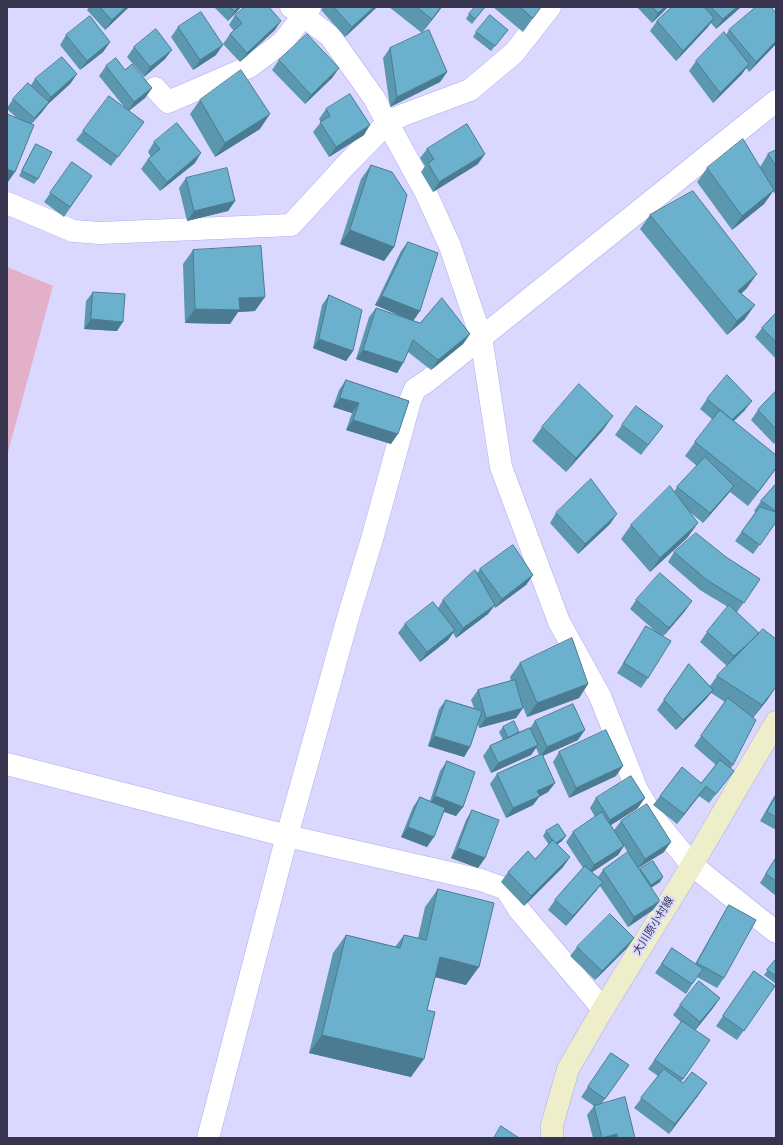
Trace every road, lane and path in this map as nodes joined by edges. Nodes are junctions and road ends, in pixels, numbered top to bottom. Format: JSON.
{"nodes":[{"id":1,"x":550,"y":7,"type":"edge"},
{"id":2,"x":302,"y":10,"type":"edge"},
{"id":3,"x":155,"y":88,"type":"dead end"},
{"id":4,"x":776,"y":101,"type":"edge"},
{"id":5,"x":388,"y":122,"type":"junction"},
{"id":6,"x":7,"y":203,"type":"edge"},
{"id":7,"x":481,"y":337,"type":"junction"},
{"id":8,"x":776,"y":722,"type":"edge"},
{"id":9,"x":7,"y":764,"type":"edge"},
{"id":10,"x":287,"y":836,"type":"junction"},
{"id":11,"x":692,"y":865,"type":"junction"},
{"id":12,"x":776,"y":932,"type":"edge"},
{"id":13,"x":603,"y":1009,"type":"junction"},
{"id":14,"x":208,"y":1138,"type":"edge"},
{"id":15,"x":552,"y":1138,"type":"edge"}],
"edges":[{"from":1,"to":5,"type":"street"},
{"from":2,"to":3,"type":"street"},
{"from":2,"to":5,"type":"street"},
{"from":4,"to":7,"type":"street"},
{"from":5,"to":6,"type":"street"},
{"from":5,"to":7,"type":"street"},
{"from":7,"to":10,"type":"street"},
{"from":7,"to":11,"type":"street"},
{"from":8,"to":11,"type":"main road","name":"大川原小村線"},
{"from":9,"to":10,"type":"street"},
{"from":10,"to":13,"type":"street"},
{"from":10,"to":14,"type":"street"},
{"from":11,"to":12,"type":"street"},
{"from":11,"to":13,"type":"main road","name":"大川原小村線"},
{"from":13,"to":15,"type":"main road","name":"大川原小村線"}]}
